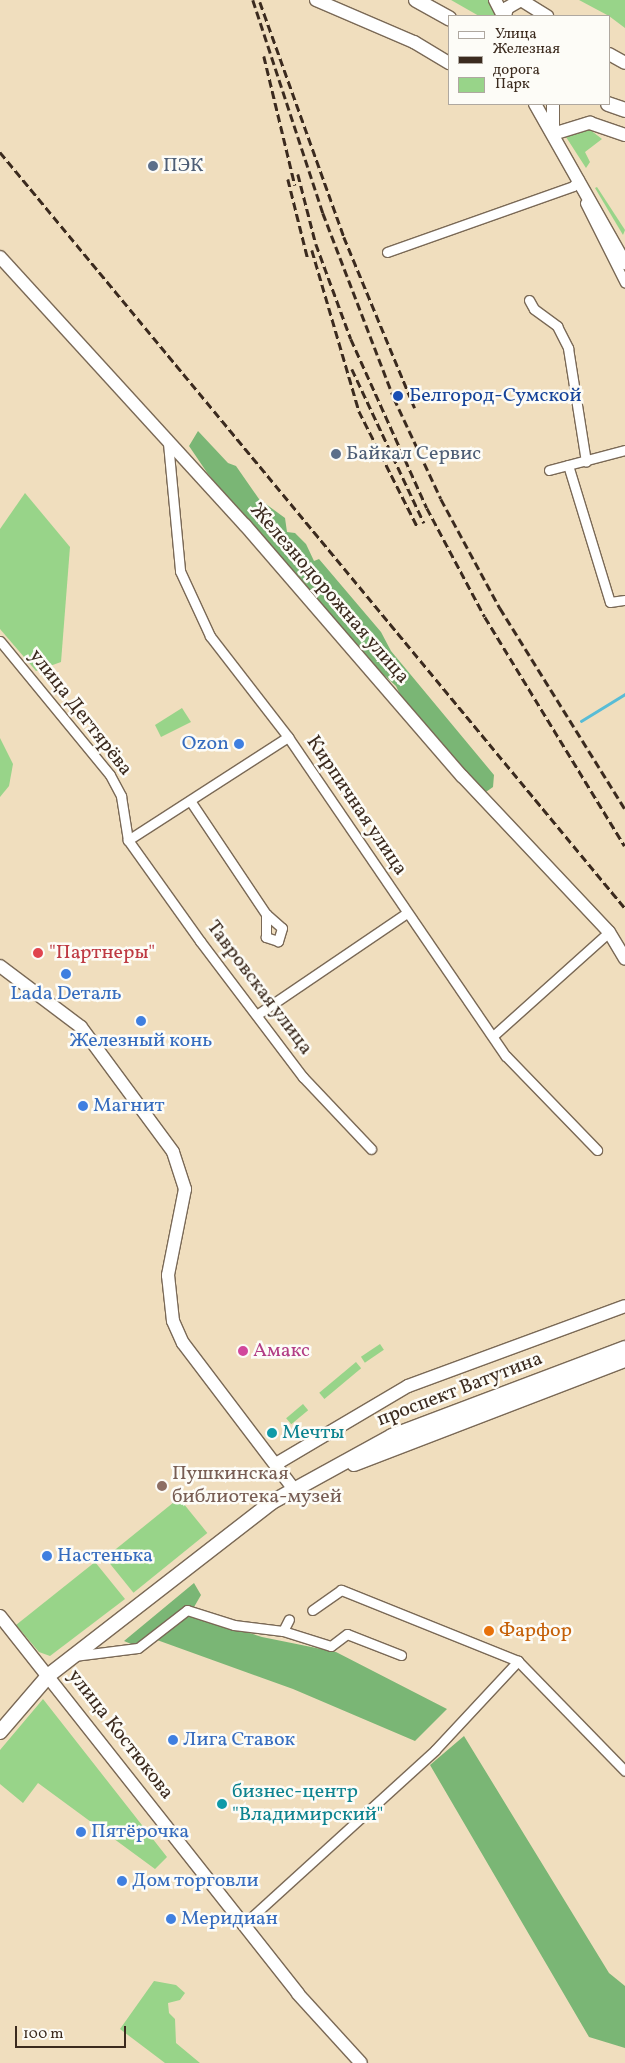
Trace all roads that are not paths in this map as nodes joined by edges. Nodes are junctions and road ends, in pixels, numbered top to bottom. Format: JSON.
{"nodes":[{"id":1,"x":316,"y":0,"type":"edge"},
{"id":2,"x":416,"y":0,"type":"edge"},
{"id":3,"x":495,"y":0,"type":"edge"},
{"id":4,"x":521,"y":0,"type":"edge"},
{"id":5,"x":503,"y":15,"type":"edge"},
{"id":6,"x":504,"y":15,"type":"edge"},
{"id":7,"x":545,"y":15,"type":"edge"},
{"id":8,"x":448,"y":17,"type":"edge"},
{"id":9,"x":610,"y":55,"type":"edge"},
{"id":10,"x":448,"y":62,"type":"edge"},
{"id":11,"x":625,"y":63,"type":"edge"},
{"id":12,"x":536,"y":105,"type":"edge"},
{"id":13,"x":553,"y":105,"type":"edge"},
{"id":14,"x":610,"y":105,"type":"edge"},
{"id":15,"x":625,"y":110,"type":"edge"},
{"id":16,"x":553,"y":134,"type":"junction"},
{"id":17,"x":625,"y":135,"type":"edge"},
{"id":18,"x":576,"y":182,"type":"junction"},
{"id":19,"x":387,"y":252,"type":"dead end"},
{"id":20,"x":0,"y":256,"type":"edge"},
{"id":21,"x":625,"y":262,"type":"edge"},
{"id":22,"x":625,"y":283,"type":"edge"},
{"id":23,"x":529,"y":300,"type":"dead end"},
{"id":24,"x":168,"y":442,"type":"junction"},
{"id":25,"x":625,"y":450,"type":"edge"},
{"id":26,"x":586,"y":462,"type":"junction"},
{"id":27,"x":568,"y":465,"type":"junction"},
{"id":28,"x":549,"y":470,"type":"dead end"},
{"id":29,"x":625,"y":600,"type":"edge"},
{"id":30,"x":0,"y":642,"type":"edge"},
{"id":31,"x":288,"y":737,"type":"junction"},
{"id":32,"x":191,"y":802,"type":"junction"},
{"id":33,"x":128,"y":840,"type":"junction"},
{"id":34,"x":266,"y":914,"type":"dead end"},
{"id":35,"x":405,"y":914,"type":"junction"},
{"id":36,"x":609,"y":932,"type":"junction"},
{"id":37,"x":625,"y":959,"type":"edge"},
{"id":38,"x":0,"y":966,"type":"edge"},
{"id":39,"x":258,"y":1014,"type":"junction"},
{"id":40,"x":492,"y":1036,"type":"junction"},
{"id":41,"x":371,"y":1149,"type":"dead end"},
{"id":42,"x":597,"y":1150,"type":"dead end"},
{"id":43,"x":625,"y":1306,"type":"edge"},
{"id":44,"x":625,"y":1348,"type":"edge"},
{"id":45,"x":625,"y":1360,"type":"edge"},
{"id":46,"x":276,"y":1464,"type":"junction"},
{"id":47,"x":313,"y":1478,"type":"junction"},
{"id":48,"x":294,"y":1489,"type":"junction"},
{"id":49,"x":312,"y":1610,"type":"dead end"},
{"id":50,"x":0,"y":1616,"type":"edge"},
{"id":51,"x":289,"y":1619,"type":"dead end"},
{"id":52,"x":283,"y":1631,"type":"junction"},
{"id":53,"x":401,"y":1655,"type":"dead end"},
{"id":54,"x":74,"y":1656,"type":"junction"},
{"id":55,"x":518,"y":1661,"type":"junction"},
{"id":56,"x":49,"y":1675,"type":"junction"},
{"id":57,"x":0,"y":1732,"type":"edge"},
{"id":58,"x":625,"y":1771,"type":"edge"},
{"id":59,"x":244,"y":1924,"type":"junction"},
{"id":60,"x":361,"y":2063,"type":"edge"}],
"edges":[{"from":1,"to":10,"type":"street"},
{"from":2,"to":8,"type":"main road"},
{"from":3,"to":5,"type":"street"},
{"from":4,"to":6,"type":"street"},
{"from":4,"to":7,"type":"street"},
{"from":9,"to":11,"type":"street"},
{"from":12,"to":16,"type":"street"},
{"from":13,"to":16,"type":"street"},
{"from":14,"to":15,"type":"main road"},
{"from":16,"to":17,"type":"street"},
{"from":16,"to":18,"type":"street"},
{"from":18,"to":19,"type":"street"},
{"from":18,"to":21,"type":"street"},
{"from":18,"to":22,"type":"street"},
{"from":20,"to":24,"type":"street","name":"Железнодорожная улица"},
{"from":23,"to":26,"type":"street"},
{"from":24,"to":31,"type":"street","name":"Кирпичная улица"},
{"from":24,"to":36,"type":"street","name":"Железнодорожная улица"},
{"from":25,"to":26,"type":"street"},
{"from":26,"to":27,"type":"street"},
{"from":27,"to":28,"type":"street"},
{"from":27,"to":29,"type":"street"},
{"from":30,"to":33,"type":"street","name":"улица Дегтярёва"},
{"from":31,"to":32,"type":"street"},
{"from":31,"to":35,"type":"street","name":"Кирпичная улица"},
{"from":32,"to":33,"type":"street"},
{"from":32,"to":34,"type":"street"},
{"from":33,"to":39,"type":"street","name":"Тавровская улица"},
{"from":35,"to":39,"type":"street"},
{"from":35,"to":40,"type":"street","name":"Кирпичная улица"},
{"from":36,"to":37,"type":"street","name":"Железнодорожная улица"},
{"from":36,"to":40,"type":"street"},
{"from":38,"to":46,"type":"street"},
{"from":39,"to":41,"type":"street","name":"Тавровская улица"},
{"from":40,"to":42,"type":"street","name":"Кирпичная улица"},
{"from":43,"to":46,"type":"street"},
{"from":44,"to":47,"type":"main road","name":"проспект Ватутина"},
{"from":45,"to":47,"type":"main road","name":"проспект Ватутина"},
{"from":46,"to":48,"type":"street"},
{"from":47,"to":48,"type":"main road","name":"проспект Ватутина"},
{"from":48,"to":54,"type":"main road","name":"проспект Ватутина"},
{"from":49,"to":55,"type":"street"},
{"from":50,"to":56,"type":"street","name":"улица Костюкова"},
{"from":51,"to":52,"type":"street"},
{"from":52,"to":53,"type":"street"},
{"from":52,"to":54,"type":"street"},
{"from":54,"to":56,"type":"main road","name":"проспект Ватутина"},
{"from":55,"to":58,"type":"street"},
{"from":55,"to":59,"type":"street"},
{"from":56,"to":57,"type":"main road","name":"проспект Ватутина"},
{"from":56,"to":59,"type":"street","name":"улица Костюкова"},
{"from":59,"to":60,"type":"street","name":"улица Костюкова"}]}
